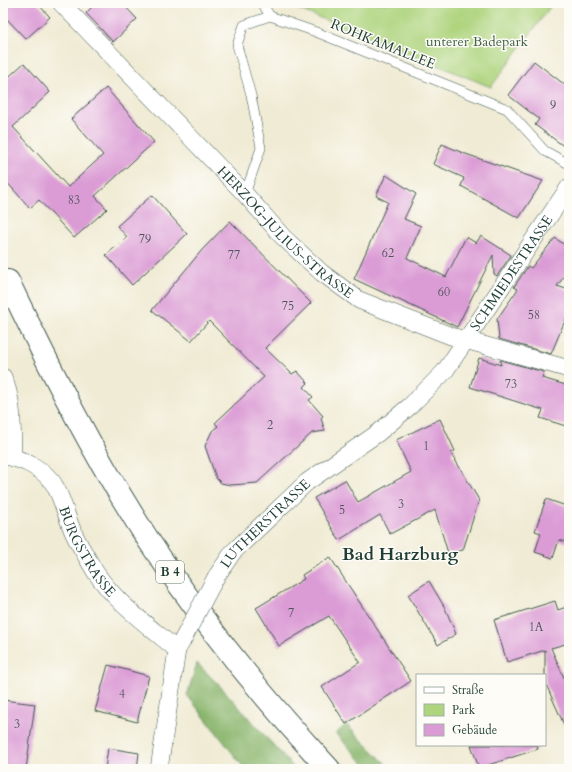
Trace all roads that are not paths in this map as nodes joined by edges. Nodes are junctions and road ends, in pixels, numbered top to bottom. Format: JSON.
{"nodes":[{"id":1,"x":262,"y":3,"type":"edge"},
{"id":2,"x":67,"y":5,"type":"edge"},
{"id":3,"x":270,"y":16,"type":"junction"},
{"id":4,"x":569,"y":164,"type":"edge"},
{"id":5,"x":569,"y":187,"type":"edge"},
{"id":6,"x":245,"y":194,"type":"junction"},
{"id":7,"x":8,"y":281,"type":"dead end"},
{"id":8,"x":467,"y":340,"type":"junction"},
{"id":9,"x":569,"y":369,"type":"edge"},
{"id":10,"x":3,"y":377,"type":"edge"},
{"id":11,"x":8,"y":456,"type":"edge"},
{"id":12,"x":180,"y":645,"type":"junction"},
{"id":13,"x":159,"y":769,"type":"edge"},
{"id":14,"x":329,"y":769,"type":"edge"}],
"edges":[{"from":1,"to":3,"type":"lane"},
{"from":2,"to":6,"type":"street","name":"HERZOG-JULIUS-STRASSE"},
{"from":3,"to":4,"type":"lane","name":"ROHKAMALLEE"},
{"from":3,"to":6,"type":"lane"},
{"from":5,"to":8,"type":"street","name":"SCHMIEDESTRASSE"},
{"from":6,"to":8,"type":"street","name":"HERZOG-JULIUS-STRASSE"},
{"from":7,"to":14,"type":"highway","number":"B 4"},
{"from":8,"to":9,"type":"street","name":"HERZOG-JULIUS-STRASSE"},
{"from":8,"to":12,"type":"street","name":"LUTHERSTRASSE","bridge":true},
{"from":10,"to":11,"type":"street"},
{"from":11,"to":12,"type":"street","name":"BURGSTRASSE"},
{"from":12,"to":13,"type":"street","name":"LUTHERSTRASSE"}]}
